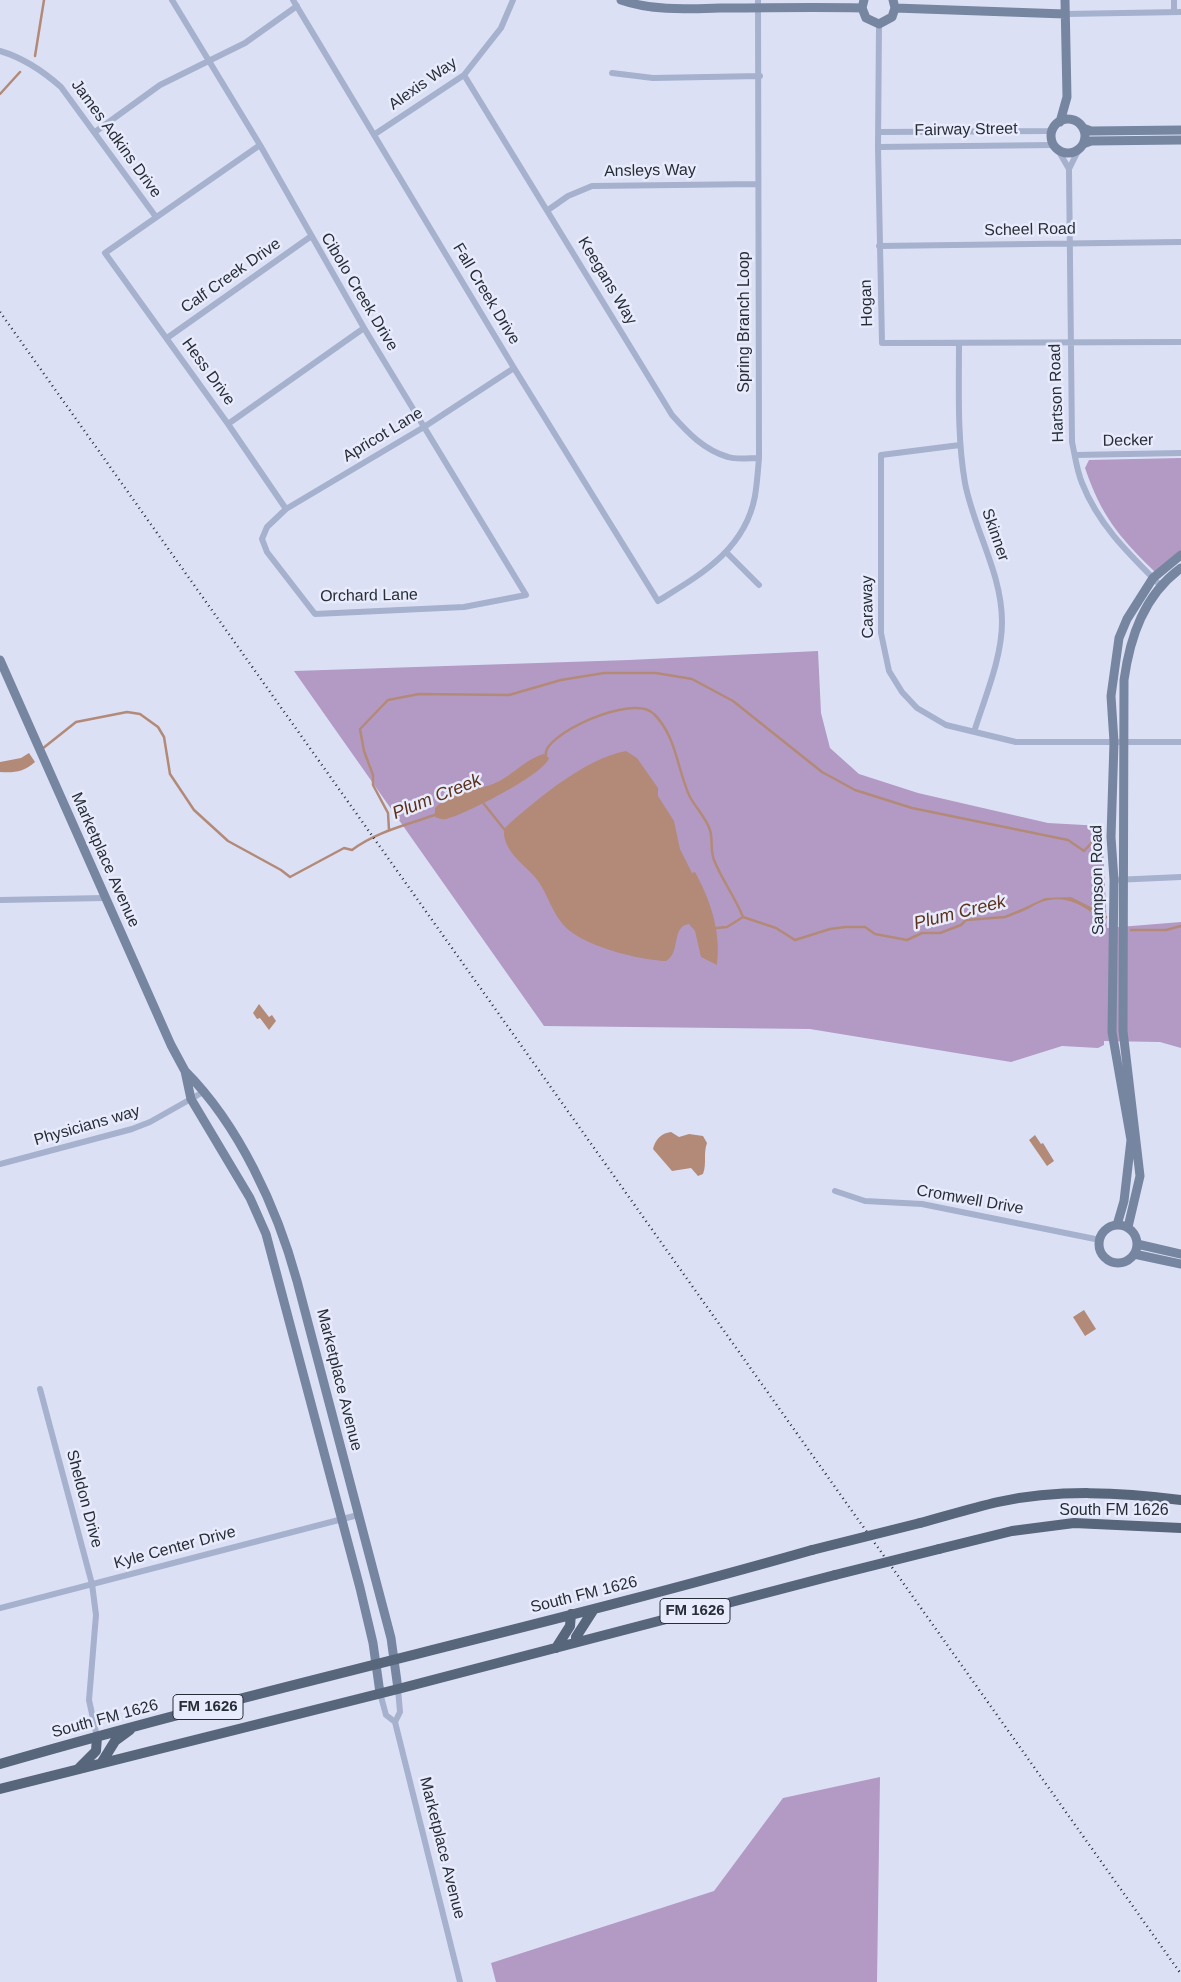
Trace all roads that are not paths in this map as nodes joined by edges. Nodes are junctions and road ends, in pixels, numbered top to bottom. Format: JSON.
{"nodes":[{"id":1,"x":172,"y":0,"type":"edge"},
{"id":2,"x":513,"y":0,"type":"edge"},
{"id":3,"x":621,"y":0,"type":"edge"},
{"id":4,"x":1065,"y":0,"type":"edge"},
{"id":5,"x":1174,"y":0,"type":"edge"},
{"id":6,"x":295,"y":3,"type":"edge"},
{"id":7,"x":758,"y":4,"type":"edge"},
{"id":8,"x":863,"y":4,"type":"edge"},
{"id":9,"x":894,"y":4,"type":"edge"},
{"id":10,"x":1178,"y":12,"type":"edge"},
{"id":11,"x":1065,"y":14,"type":"junction"},
{"id":12,"x":879,"y":24,"type":"junction"},
{"id":13,"x":0,"y":51,"type":"edge"},
{"id":14,"x":208,"y":61,"type":"junction"},
{"id":15,"x":612,"y":73,"type":"dead end"},
{"id":16,"x":464,"y":76,"type":"junction"},
{"id":17,"x":760,"y":76,"type":"junction"},
{"id":18,"x":1067,"y":97,"type":"junction"},
{"id":19,"x":1080,"y":125,"type":"junction"},
{"id":20,"x":1057,"y":126,"type":"junction"},
{"id":21,"x":1181,"y":130,"type":"edge"},
{"id":22,"x":95,"y":132,"type":"junction"},
{"id":23,"x":879,"y":132,"type":"junction"},
{"id":24,"x":375,"y":134,"type":"junction"},
{"id":25,"x":1181,"y":140,"type":"edge"},
{"id":26,"x":260,"y":145,"type":"junction"},
{"id":27,"x":1081,"y":146,"type":"junction"},
{"id":28,"x":878,"y":147,"type":"junction"},
{"id":29,"x":1056,"y":147,"type":"junction"},
{"id":30,"x":1069,"y":169,"type":"junction"},
{"id":31,"x":758,"y":184,"type":"junction"},
{"id":32,"x":548,"y":210,"type":"junction"},
{"id":33,"x":156,"y":217,"type":"junction"},
{"id":34,"x":310,"y":237,"type":"junction"},
{"id":35,"x":1181,"y":242,"type":"edge"},
{"id":36,"x":1069,"y":243,"type":"junction"},
{"id":37,"x":879,"y":246,"type":"junction"},
{"id":38,"x":364,"y":328,"type":"junction"},
{"id":39,"x":167,"y":338,"type":"junction"},
{"id":40,"x":1071,"y":342,"type":"junction"},
{"id":41,"x":1181,"y":342,"type":"edge"},
{"id":42,"x":959,"y":343,"type":"junction"},
{"id":43,"x":514,"y":368,"type":"junction"},
{"id":44,"x":228,"y":424,"type":"junction"},
{"id":45,"x":424,"y":427,"type":"junction"},
{"id":46,"x":960,"y":445,"type":"junction"},
{"id":47,"x":1181,"y":454,"type":"edge"},
{"id":48,"x":1075,"y":455,"type":"junction"},
{"id":49,"x":759,"y":458,"type":"junction"},
{"id":50,"x":286,"y":509,"type":"junction"},
{"id":51,"x":267,"y":527,"type":"joint"},
{"id":52,"x":727,"y":553,"type":"junction"},
{"id":53,"x":1181,"y":555,"type":"edge"},
{"id":54,"x":1181,"y":568,"type":"edge"},
{"id":55,"x":1153,"y":578,"type":"junction"},
{"id":56,"x":759,"y":585,"type":"dead end"},
{"id":57,"x":1161,"y":586,"type":"junction"},
{"id":58,"x":526,"y":595,"type":"joint"},
{"id":59,"x":658,"y":601,"type":"joint"},
{"id":60,"x":0,"y":660,"type":"edge"},
{"id":61,"x":974,"y":732,"type":"junction"},
{"id":62,"x":1114,"y":742,"type":"junction"},
{"id":63,"x":1125,"y":742,"type":"junction"},
{"id":64,"x":1181,"y":742,"type":"edge"},
{"id":65,"x":1181,"y":877,"type":"edge"},
{"id":66,"x":1124,"y":879,"type":"junction"},
{"id":67,"x":1114,"y":880,"type":"junction"},
{"id":68,"x":105,"y":898,"type":"junction"},
{"id":69,"x":0,"y":900,"type":"edge"},
{"id":70,"x":185,"y":1071,"type":"junction"},
{"id":71,"x":205,"y":1091,"type":"junction"},
{"id":72,"x":192,"y":1099,"type":"junction"},
{"id":73,"x":0,"y":1164,"type":"edge"},
{"id":74,"x":835,"y":1191,"type":"dead end"},
{"id":75,"x":1117,"y":1225,"type":"junction"},
{"id":76,"x":1128,"y":1227,"type":"junction"},
{"id":77,"x":1100,"y":1240,"type":"junction"},
{"id":78,"x":1137,"y":1244,"type":"junction"},
{"id":79,"x":1134,"y":1254,"type":"junction"},
{"id":80,"x":1181,"y":1254,"type":"edge"},
{"id":81,"x":1181,"y":1264,"type":"edge"},
{"id":82,"x":40,"y":1389,"type":"dead end"},
{"id":83,"x":1181,"y":1500,"type":"edge"},
{"id":84,"x":358,"y":1515,"type":"junction"},
{"id":85,"x":341,"y":1519,"type":"junction"},
{"id":86,"x":1181,"y":1528,"type":"edge"},
{"id":87,"x":92,"y":1584,"type":"junction"},
{"id":88,"x":0,"y":1608,"type":"edge"},
{"id":89,"x":594,"y":1609,"type":"junction"},
{"id":90,"x":571,"y":1614,"type":"junction"},
{"id":91,"x":576,"y":1642,"type":"junction"},
{"id":92,"x":556,"y":1648,"type":"junction"},
{"id":93,"x":395,"y":1658,"type":"junction"},
{"id":94,"x":376,"y":1663,"type":"junction"},
{"id":95,"x":398,"y":1689,"type":"junction"},
{"id":96,"x":380,"y":1694,"type":"junction"},
{"id":97,"x":395,"y":1722,"type":"junction"},
{"id":98,"x":135,"y":1727,"type":"junction"},
{"id":99,"x":97,"y":1737,"type":"junction"},
{"id":100,"x":102,"y":1762,"type":"junction"},
{"id":101,"x":0,"y":1764,"type":"edge"},
{"id":102,"x":78,"y":1768,"type":"junction"},
{"id":103,"x":0,"y":1789,"type":"edge"},
{"id":104,"x":460,"y":1982,"type":"edge"}],
"edges":[{"from":1,"to":14,"type":"street","name":"Cibolo Creek Drive"},
{"from":2,"to":16,"type":"street","name":"Alexis Way"},
{"from":3,"to":7,"type":"street"},
{"from":4,"to":11,"type":"street"},
{"from":5,"to":10,"type":"street"},
{"from":6,"to":14,"type":"street"},
{"from":6,"to":24,"type":"street","name":"Fall Creek Drive"},
{"from":7,"to":8,"type":"street"},
{"from":7,"to":17,"type":"street","name":"Spring Branch Loop"},
{"from":8,"to":12,"type":"street"},
{"from":9,"to":11,"type":"street"},
{"from":9,"to":12,"type":"street"},
{"from":10,"to":11,"type":"street"},
{"from":11,"to":18,"type":"street"},
{"from":12,"to":23,"type":"street","name":"Hogan"},
{"from":13,"to":22,"type":"street","name":"James Adkins Drive"},
{"from":14,"to":22,"type":"street"},
{"from":14,"to":26,"type":"street","name":"Cibolo Creek Drive"},
{"from":15,"to":17,"type":"street"},
{"from":16,"to":24,"type":"street","name":"Alexis Way"},
{"from":16,"to":32,"type":"street","name":"Keegans Way"},
{"from":17,"to":31,"type":"street","name":"Spring Branch Loop"},
{"from":18,"to":19,"type":"street"},
{"from":18,"to":20,"type":"street"},
{"from":19,"to":20,"type":"street"},
{"from":19,"to":21,"type":"street"},
{"from":19,"to":27,"type":"street"},
{"from":20,"to":23,"type":"street","name":"Fairway Street"},
{"from":20,"to":29,"type":"street"},
{"from":22,"to":33,"type":"street","name":"James Adkins Drive"},
{"from":23,"to":28,"type":"street","name":"Hogan"},
{"from":24,"to":43,"type":"street","name":"Fall Creek Drive"},
{"from":25,"to":27,"type":"street"},
{"from":26,"to":33,"type":"street"},
{"from":26,"to":34,"type":"street","name":"Cibolo Creek Drive"},
{"from":27,"to":29,"type":"street"},
{"from":27,"to":30,"type":"street","name":"Hartson Road"},
{"from":28,"to":29,"type":"street","name":"Fairway Street"},
{"from":28,"to":37,"type":"street","name":"Hogan"},
{"from":29,"to":30,"type":"street"},
{"from":30,"to":36,"type":"street","name":"Hartson Road"},
{"from":31,"to":32,"type":"street","name":"Ansleys Way"},
{"from":31,"to":49,"type":"street","name":"Spring Branch Loop"},
{"from":32,"to":49,"type":"street","name":"Keegans Way"},
{"from":33,"to":39,"type":"street","name":"Hess Drive"},
{"from":34,"to":38,"type":"street","name":"Cibolo Creek Drive"},
{"from":34,"to":39,"type":"street","name":"Calf Creek Drive"},
{"from":35,"to":36,"type":"street","name":"Scheel Road"},
{"from":36,"to":37,"type":"street","name":"Scheel Road"},
{"from":36,"to":40,"type":"street","name":"Hartson Road"},
{"from":37,"to":42,"type":"street","name":"Hogan"},
{"from":38,"to":44,"type":"street"},
{"from":38,"to":45,"type":"street","name":"Cibolo Creek Drive"},
{"from":39,"to":44,"type":"street","name":"Hess Drive"},
{"from":40,"to":41,"type":"street","name":"Hogan"},
{"from":40,"to":42,"type":"street","name":"Hogan"},
{"from":40,"to":48,"type":"street","name":"Hartson Road"},
{"from":42,"to":46,"type":"street","name":"Skinner"},
{"from":43,"to":45,"type":"street","name":"Apricot Lane"},
{"from":43,"to":59,"type":"street","name":"Fall Creek Drive"},
{"from":44,"to":50,"type":"street","name":"Hess Drive"},
{"from":45,"to":50,"type":"street","name":"Apricot Lane"},
{"from":45,"to":58,"type":"street","name":"Cibolo Creek Drive"},
{"from":46,"to":61,"type":"street","name":"Skinner"},
{"from":46,"to":61,"type":"street","name":"Caraway"},
{"from":47,"to":48,"type":"street","name":"Decker"},
{"from":48,"to":55,"type":"street","name":"Hartson Road"},
{"from":49,"to":52,"type":"street","name":"Spring Branch Loop"},
{"from":50,"to":51,"type":"street","name":"Apricot Lane"},
{"from":51,"to":58,"type":"street","name":"Orchard Lane"},
{"from":52,"to":56,"type":"street"},
{"from":52,"to":59,"type":"street","name":"Spring Branch Loop"},
{"from":53,"to":55,"type":"street","name":"Sampson Road"},
{"from":54,"to":57,"type":"street","name":"Sampson Road"},
{"from":55,"to":57,"type":"street","name":"Hartson Road"},
{"from":55,"to":62,"type":"street","name":"Sampson Road"},
{"from":57,"to":63,"type":"street","name":"Sampson Road"},
{"from":60,"to":68,"type":"street","name":"Marketplace Avenue"},
{"from":61,"to":62,"type":"street","name":"Caraway"},
{"from":62,"to":63,"type":"street","name":"Caraway"},
{"from":62,"to":67,"type":"street","name":"Sampson Road"},
{"from":63,"to":64,"type":"street","name":"Caraway"},
{"from":63,"to":66,"type":"street","name":"Sampson Road"},
{"from":65,"to":66,"type":"street"},
{"from":66,"to":67,"type":"street"},
{"from":66,"to":76,"type":"street","name":"Sampson Road"},
{"from":67,"to":75,"type":"street","name":"Sampson Road"},
{"from":68,"to":69,"type":"street"},
{"from":68,"to":70,"type":"street","name":"Marketplace Avenue"},
{"from":70,"to":71,"type":"street","name":"Marketplace Avenue"},
{"from":70,"to":72,"type":"street","name":"Marketplace Avenue"},
{"from":71,"to":72,"type":"street","name":"Physicians way"},
{"from":71,"to":84,"type":"street","name":"Marketplace Avenue"},
{"from":72,"to":73,"type":"street","name":"Physicians way"},
{"from":72,"to":85,"type":"street","name":"Marketplace Avenue"},
{"from":74,"to":77,"type":"street","name":"Cromwell Drive"},
{"from":75,"to":76,"type":"street"},
{"from":75,"to":77,"type":"street"},
{"from":76,"to":78,"type":"street"},
{"from":77,"to":79,"type":"street"},
{"from":78,"to":79,"type":"street"},
{"from":78,"to":80,"type":"street"},
{"from":79,"to":81,"type":"street"},
{"from":82,"to":87,"type":"street","name":"Sheldon Drive"},
{"from":83,"to":89,"type":"main road","name":"South FM 1626","number":"FM 1626","bridge":true},
{"from":84,"to":85,"type":"street","name":"Kyle Center Drive"},
{"from":84,"to":93,"type":"street","name":"Marketplace Avenue"},
{"from":85,"to":87,"type":"street","name":"Kyle Center Drive"},
{"from":85,"to":94,"type":"street","name":"Marketplace Avenue"},
{"from":86,"to":91,"type":"main road","name":"South FM 1626","number":"FM 1626","bridge":true},
{"from":87,"to":88,"type":"street","name":"Kyle Center Drive"},
{"from":87,"to":99,"type":"street","name":"Sheldon Drive"},
{"from":89,"to":90,"type":"main road","name":"South FM 1626","number":"FM 1626"},
{"from":89,"to":91,"type":"main road"},
{"from":90,"to":92,"type":"main road"},
{"from":90,"to":93,"type":"main road","name":"South FM 1626","number":"FM 1626"},
{"from":91,"to":92,"type":"main road","name":"South FM 1626","number":"FM 1626"},
{"from":92,"to":95,"type":"main road","name":"South FM 1626","number":"FM 1626"},
{"from":93,"to":94,"type":"main road","name":"South FM 1626","number":"FM 1626"},
{"from":93,"to":95,"type":"street","name":"Marketplace Avenue"},
{"from":94,"to":96,"type":"street","name":"Marketplace Avenue"},
{"from":94,"to":98,"type":"main road","name":"South FM 1626","number":"FM 1626"},
{"from":95,"to":96,"type":"main road","name":"South FM 1626","number":"FM 1626"},
{"from":95,"to":97,"type":"street","name":"Marketplace Avenue"},
{"from":96,"to":97,"type":"street","name":"Marketplace Avenue"},
{"from":96,"to":100,"type":"main road","name":"South FM 1626","number":"FM 1626"},
{"from":97,"to":104,"type":"street","name":"Marketplace Avenue"},
{"from":98,"to":99,"type":"main road","name":"South FM 1626","number":"FM 1626"},
{"from":98,"to":100,"type":"main road"},
{"from":99,"to":101,"type":"main road","name":"South FM 1626","number":"FM 1626"},
{"from":99,"to":102,"type":"main road"},
{"from":100,"to":102,"type":"main road","name":"South FM 1626","number":"FM 1626"},
{"from":102,"to":103,"type":"main road","name":"South FM 1626","number":"FM 1626"}]}
